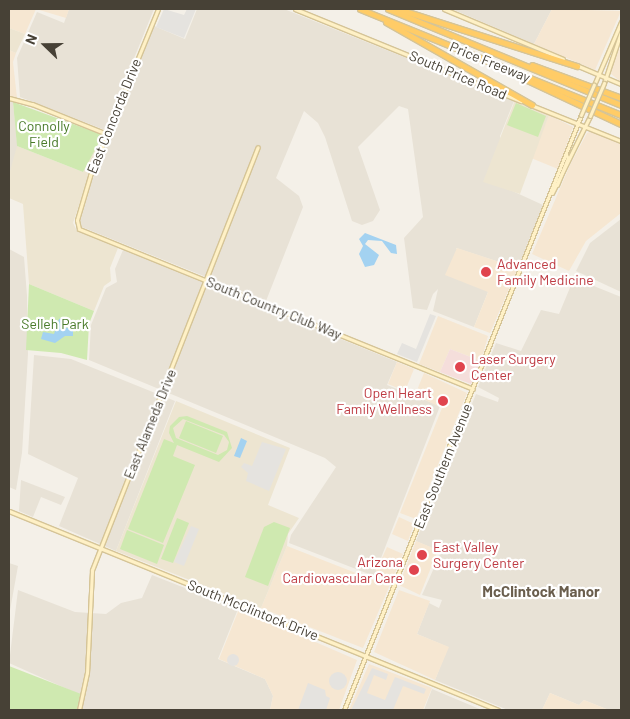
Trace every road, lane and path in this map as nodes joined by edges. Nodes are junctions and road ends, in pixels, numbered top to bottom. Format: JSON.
{"nodes":[{"id":1,"x":158,"y":9,"type":"edge"},
{"id":2,"x":295,"y":9,"type":"edge"},
{"id":3,"x":388,"y":9,"type":"edge"},
{"id":4,"x":398,"y":9,"type":"edge"},
{"id":5,"x":444,"y":9,"type":"edge"},
{"id":6,"x":363,"y":10,"type":"edge"},
{"id":7,"x":621,"y":22,"type":"edge"},
{"id":8,"x":621,"y":32,"type":"edge"},
{"id":9,"x":493,"y":52,"type":"junction"},
{"id":10,"x":577,"y":66,"type":"junction"},
{"id":11,"x":598,"y":74,"type":"junction"},
{"id":12,"x":521,"y":75,"type":"junction"},
{"id":13,"x":606,"y":78,"type":"junction"},
{"id":14,"x":621,"y":84,"type":"edge"},
{"id":15,"x":9,"y":98,"type":"edge"},
{"id":16,"x":621,"y":98,"type":"edge"},
{"id":17,"x":532,"y":105,"type":"junction"},
{"id":18,"x":621,"y":105,"type":"edge"},
{"id":19,"x":621,"y":115,"type":"edge"},
{"id":20,"x":578,"y":124,"type":"junction"},
{"id":21,"x":621,"y":124,"type":"edge"},
{"id":22,"x":586,"y":127,"type":"junction"},
{"id":23,"x":107,"y":134,"type":"junction"},
{"id":24,"x":621,"y":141,"type":"edge"},
{"id":25,"x":258,"y":147,"type":"dead end"},
{"id":26,"x":554,"y":192,"type":"junction"},
{"id":27,"x":76,"y":225,"type":"joint"},
{"id":28,"x":205,"y":280,"type":"junction"},
{"id":29,"x":474,"y":390,"type":"junction"},
{"id":30,"x":9,"y":511,"type":"edge"},
{"id":31,"x":100,"y":548,"type":"junction"},
{"id":32,"x":366,"y":656,"type":"junction"},
{"id":33,"x":79,"y":710,"type":"edge"},
{"id":34,"x":344,"y":710,"type":"edge"},
{"id":35,"x":498,"y":710,"type":"edge"}],
"edges":[{"from":1,"to":23,"type":"main road","name":"East Concorda Drive"},
{"from":2,"to":17,"type":"main road","name":"South Price Road"},
{"from":3,"to":9,"type":"highway","name":"Price Freeway"},
{"from":4,"to":10,"type":"highway"},
{"from":5,"to":10,"type":"main road"},
{"from":6,"to":12,"type":"highway","name":"Price Freeway"},
{"from":6,"to":17,"type":"highway"},
{"from":7,"to":11,"type":"main road","name":"East Southern Avenue"},
{"from":8,"to":13,"type":"main road","name":"East Southern Avenue"},
{"from":9,"to":16,"type":"highway"},
{"from":9,"to":18,"type":"highway","name":"Price Freeway"},
{"from":10,"to":11,"type":"main road"},
{"from":11,"to":13,"type":"main road"},
{"from":11,"to":20,"type":"main road","name":"East Southern Avenue","bridge":true},
{"from":12,"to":19,"type":"highway","name":"Price Freeway"},
{"from":12,"to":21,"type":"highway"},
{"from":13,"to":14,"type":"main road"},
{"from":13,"to":22,"type":"main road","name":"East Southern Avenue","bridge":true},
{"from":15,"to":23,"type":"main road"},
{"from":17,"to":20,"type":"main road","name":"South Price Road"},
{"from":20,"to":22,"type":"main road","name":"South Price Road"},
{"from":20,"to":26,"type":"main road","name":"East Southern Avenue"},
{"from":22,"to":24,"type":"main road","name":"South Price Road"},
{"from":22,"to":26,"type":"main road","name":"East Southern Avenue"},
{"from":23,"to":27,"type":"main road","name":"East Concorda Drive"},
{"from":25,"to":28,"type":"main road","name":"East Alameda Drive"},
{"from":26,"to":29,"type":"main road","name":"East Southern Avenue"},
{"from":27,"to":28,"type":"main road","name":"South Country Club Way"},
{"from":28,"to":29,"type":"main road","name":"South Country Club Way"},
{"from":28,"to":31,"type":"main road","name":"East Alameda Drive"},
{"from":29,"to":32,"type":"main road","name":"East Southern Avenue"},
{"from":30,"to":31,"type":"main road","name":"South McClintock Drive"},
{"from":31,"to":32,"type":"main road","name":"South McClintock Drive"},
{"from":31,"to":33,"type":"main road","name":"East Alameda Drive"},
{"from":32,"to":34,"type":"main road","name":"East Southern Avenue"},
{"from":32,"to":35,"type":"main road","name":"South McClintock Drive"}]}
